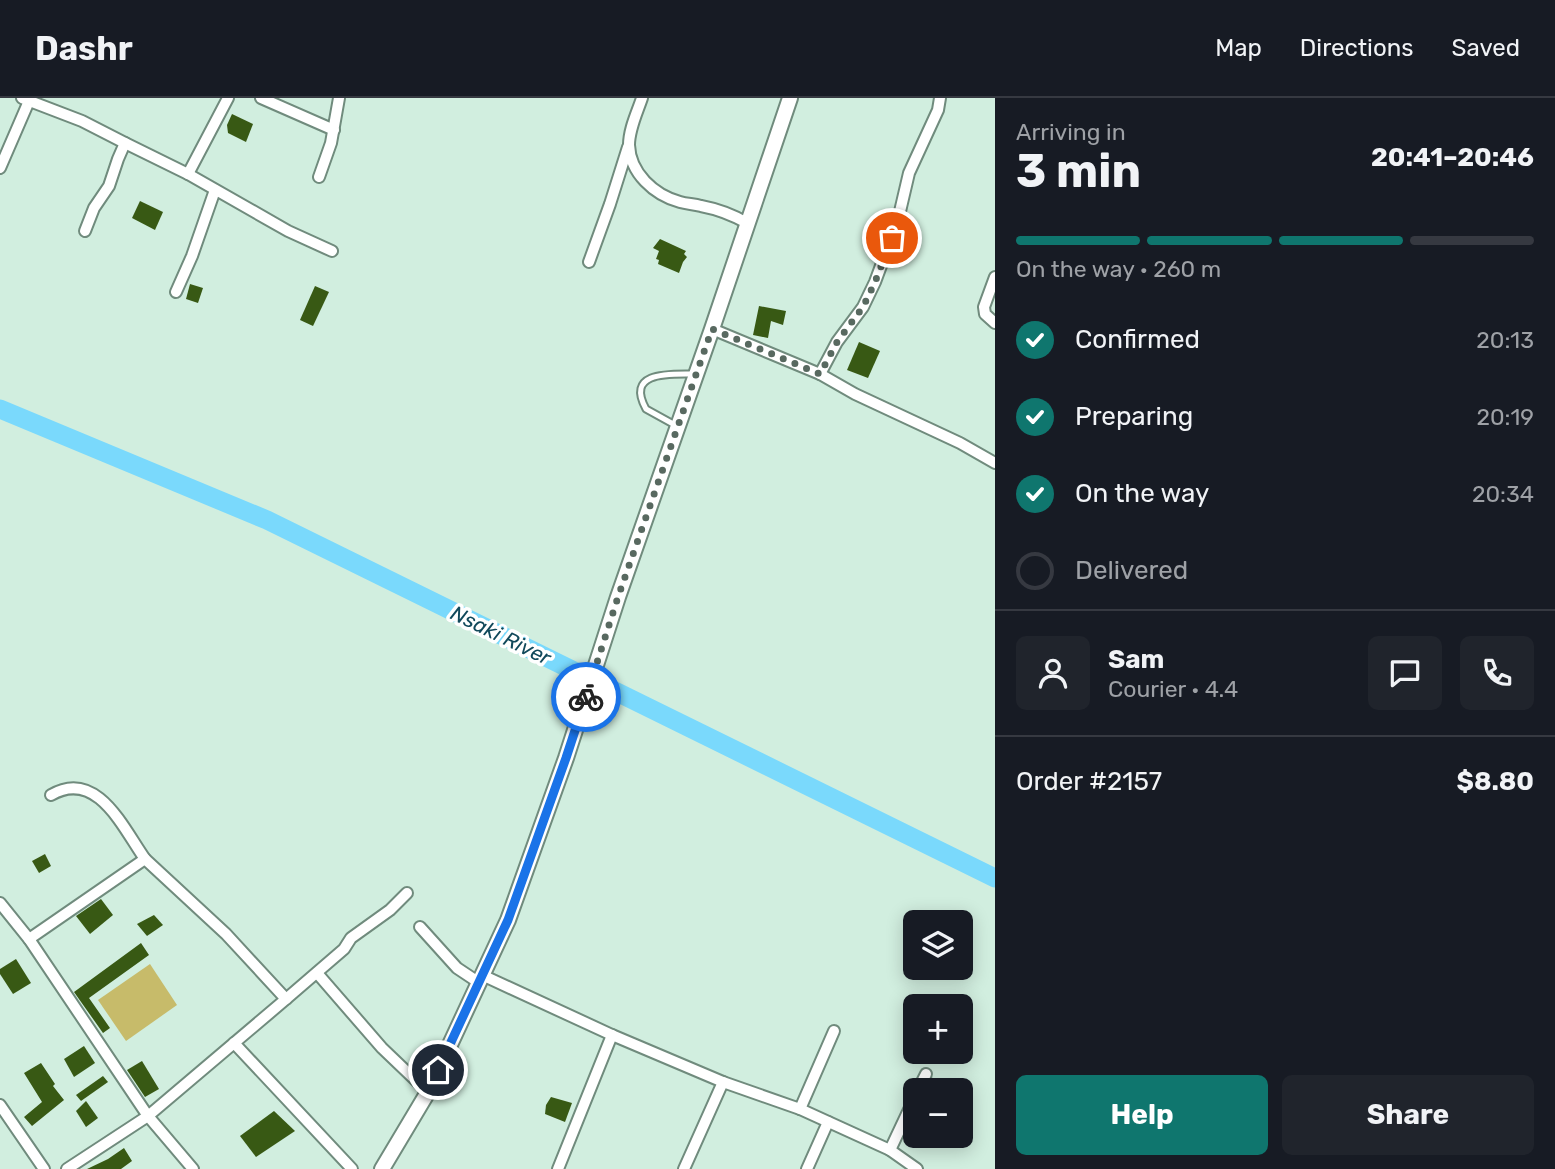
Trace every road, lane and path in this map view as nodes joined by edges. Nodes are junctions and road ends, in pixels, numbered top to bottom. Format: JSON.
{"nodes":[{"id":1,"x":228,"y":98,"type":"edge"},
{"id":2,"x":261,"y":98,"type":"edge"},
{"id":3,"x":340,"y":98,"type":"edge"},
{"id":4,"x":642,"y":98,"type":"edge"},
{"id":5,"x":790,"y":98,"type":"edge"},
{"id":6,"x":940,"y":98,"type":"edge"},
{"id":7,"x":26,"y":99,"type":"edge"},
{"id":8,"x":334,"y":130,"type":"junction"},
{"id":9,"x":125,"y":143,"type":"junction"},
{"id":10,"x":629,"y":145,"type":"junction"},
{"id":11,"x":0,"y":168,"type":"edge"},
{"id":12,"x":188,"y":174,"type":"junction"},
{"id":13,"x":319,"y":177,"type":"dead end"},
{"id":14,"x":215,"y":190,"type":"junction"},
{"id":15,"x":747,"y":223,"type":"junction"},
{"id":16,"x":85,"y":231,"type":"dead end"},
{"id":17,"x":332,"y":251,"type":"dead end"},
{"id":18,"x":589,"y":262,"type":"dead end"},
{"id":19,"x":995,"y":278,"type":"edge"},
{"id":20,"x":176,"y":292,"type":"dead end"},
{"id":21,"x":995,"y":323,"type":"edge"},
{"id":22,"x":712,"y":329,"type":"junction"},
{"id":23,"x":696,"y":374,"type":"junction"},
{"id":24,"x":820,"y":374,"type":"junction"},
{"id":25,"x":678,"y":427,"type":"junction"},
{"id":26,"x":995,"y":463,"type":"edge"},
{"id":27,"x":51,"y":796,"type":"dead end"},
{"id":28,"x":145,"y":859,"type":"junction"},
{"id":29,"x":407,"y":893,"type":"dead end"},
{"id":30,"x":0,"y":903,"type":"edge"},
{"id":31,"x":421,"y":927,"type":"dead end"},
{"id":32,"x":29,"y":939,"type":"junction"},
{"id":33,"x":317,"y":973,"type":"junction"},
{"id":34,"x":480,"y":979,"type":"junction"},
{"id":35,"x":286,"y":999,"type":"junction"},
{"id":36,"x":834,"y":1031,"type":"dead end"},
{"id":37,"x":612,"y":1035,"type":"junction"},
{"id":38,"x":234,"y":1043,"type":"junction"},
{"id":39,"x":926,"y":1074,"type":"dead end"},
{"id":40,"x":924,"y":1078,"type":"edge"},
{"id":41,"x":723,"y":1082,"type":"junction"},
{"id":42,"x":428,"y":1092,"type":"junction"},
{"id":43,"x":0,"y":1105,"type":"edge"},
{"id":44,"x":800,"y":1109,"type":"junction"},
{"id":45,"x":148,"y":1116,"type":"junction"},
{"id":46,"x":828,"y":1122,"type":"junction"},
{"id":47,"x":903,"y":1122,"type":"edge"},
{"id":48,"x":890,"y":1150,"type":"junction"},
{"id":49,"x":44,"y":1169,"type":"edge"},
{"id":50,"x":67,"y":1169,"type":"edge"},
{"id":51,"x":193,"y":1169,"type":"edge"},
{"id":52,"x":352,"y":1169,"type":"edge"},
{"id":53,"x":382,"y":1169,"type":"edge"},
{"id":54,"x":558,"y":1169,"type":"edge"},
{"id":55,"x":684,"y":1169,"type":"edge"},
{"id":56,"x":807,"y":1169,"type":"edge"},
{"id":57,"x":917,"y":1169,"type":"edge"}],
"edges":[{"from":1,"to":12,"type":"street"},
{"from":2,"to":8,"type":"street"},
{"from":3,"to":8,"type":"street"},
{"from":4,"to":10,"type":"street"},
{"from":5,"to":15,"type":"street"},
{"from":6,"to":24,"type":"street"},
{"from":7,"to":9,"type":"street"},
{"from":7,"to":11,"type":"street"},
{"from":8,"to":13,"type":"street"},
{"from":9,"to":12,"type":"street"},
{"from":9,"to":16,"type":"street"},
{"from":10,"to":15,"type":"street"},
{"from":10,"to":18,"type":"street"},
{"from":12,"to":14,"type":"street"},
{"from":14,"to":17,"type":"street"},
{"from":14,"to":20,"type":"street"},
{"from":15,"to":22,"type":"street"},
{"from":19,"to":21,"type":"street"},
{"from":22,"to":23,"type":"street"},
{"from":22,"to":24,"type":"street"},
{"from":23,"to":25,"type":"street"},
{"from":23,"to":25,"type":"lane"},
{"from":24,"to":26,"type":"street"},
{"from":25,"to":34,"type":"street"},
{"from":27,"to":28,"type":"street"},
{"from":28,"to":32,"type":"street"},
{"from":28,"to":35,"type":"street"},
{"from":29,"to":33,"type":"street"},
{"from":30,"to":32,"type":"street"},
{"from":31,"to":34,"type":"street"},
{"from":32,"to":45,"type":"street"},
{"from":33,"to":35,"type":"street"},
{"from":33,"to":42,"type":"street"},
{"from":34,"to":37,"type":"street"},
{"from":34,"to":42,"type":"street"},
{"from":35,"to":38,"type":"street"},
{"from":36,"to":44,"type":"street"},
{"from":37,"to":41,"type":"street"},
{"from":37,"to":54,"type":"street"},
{"from":38,"to":45,"type":"street"},
{"from":38,"to":52,"type":"street"},
{"from":39,"to":40,"type":"street"},
{"from":41,"to":44,"type":"street"},
{"from":41,"to":55,"type":"street"},
{"from":42,"to":53,"type":"street"},
{"from":43,"to":49,"type":"street"},
{"from":44,"to":46,"type":"street"},
{"from":45,"to":50,"type":"street"},
{"from":45,"to":51,"type":"street"},
{"from":46,"to":48,"type":"street"},
{"from":46,"to":56,"type":"street"},
{"from":47,"to":48,"type":"street"},
{"from":48,"to":57,"type":"street"}]}
